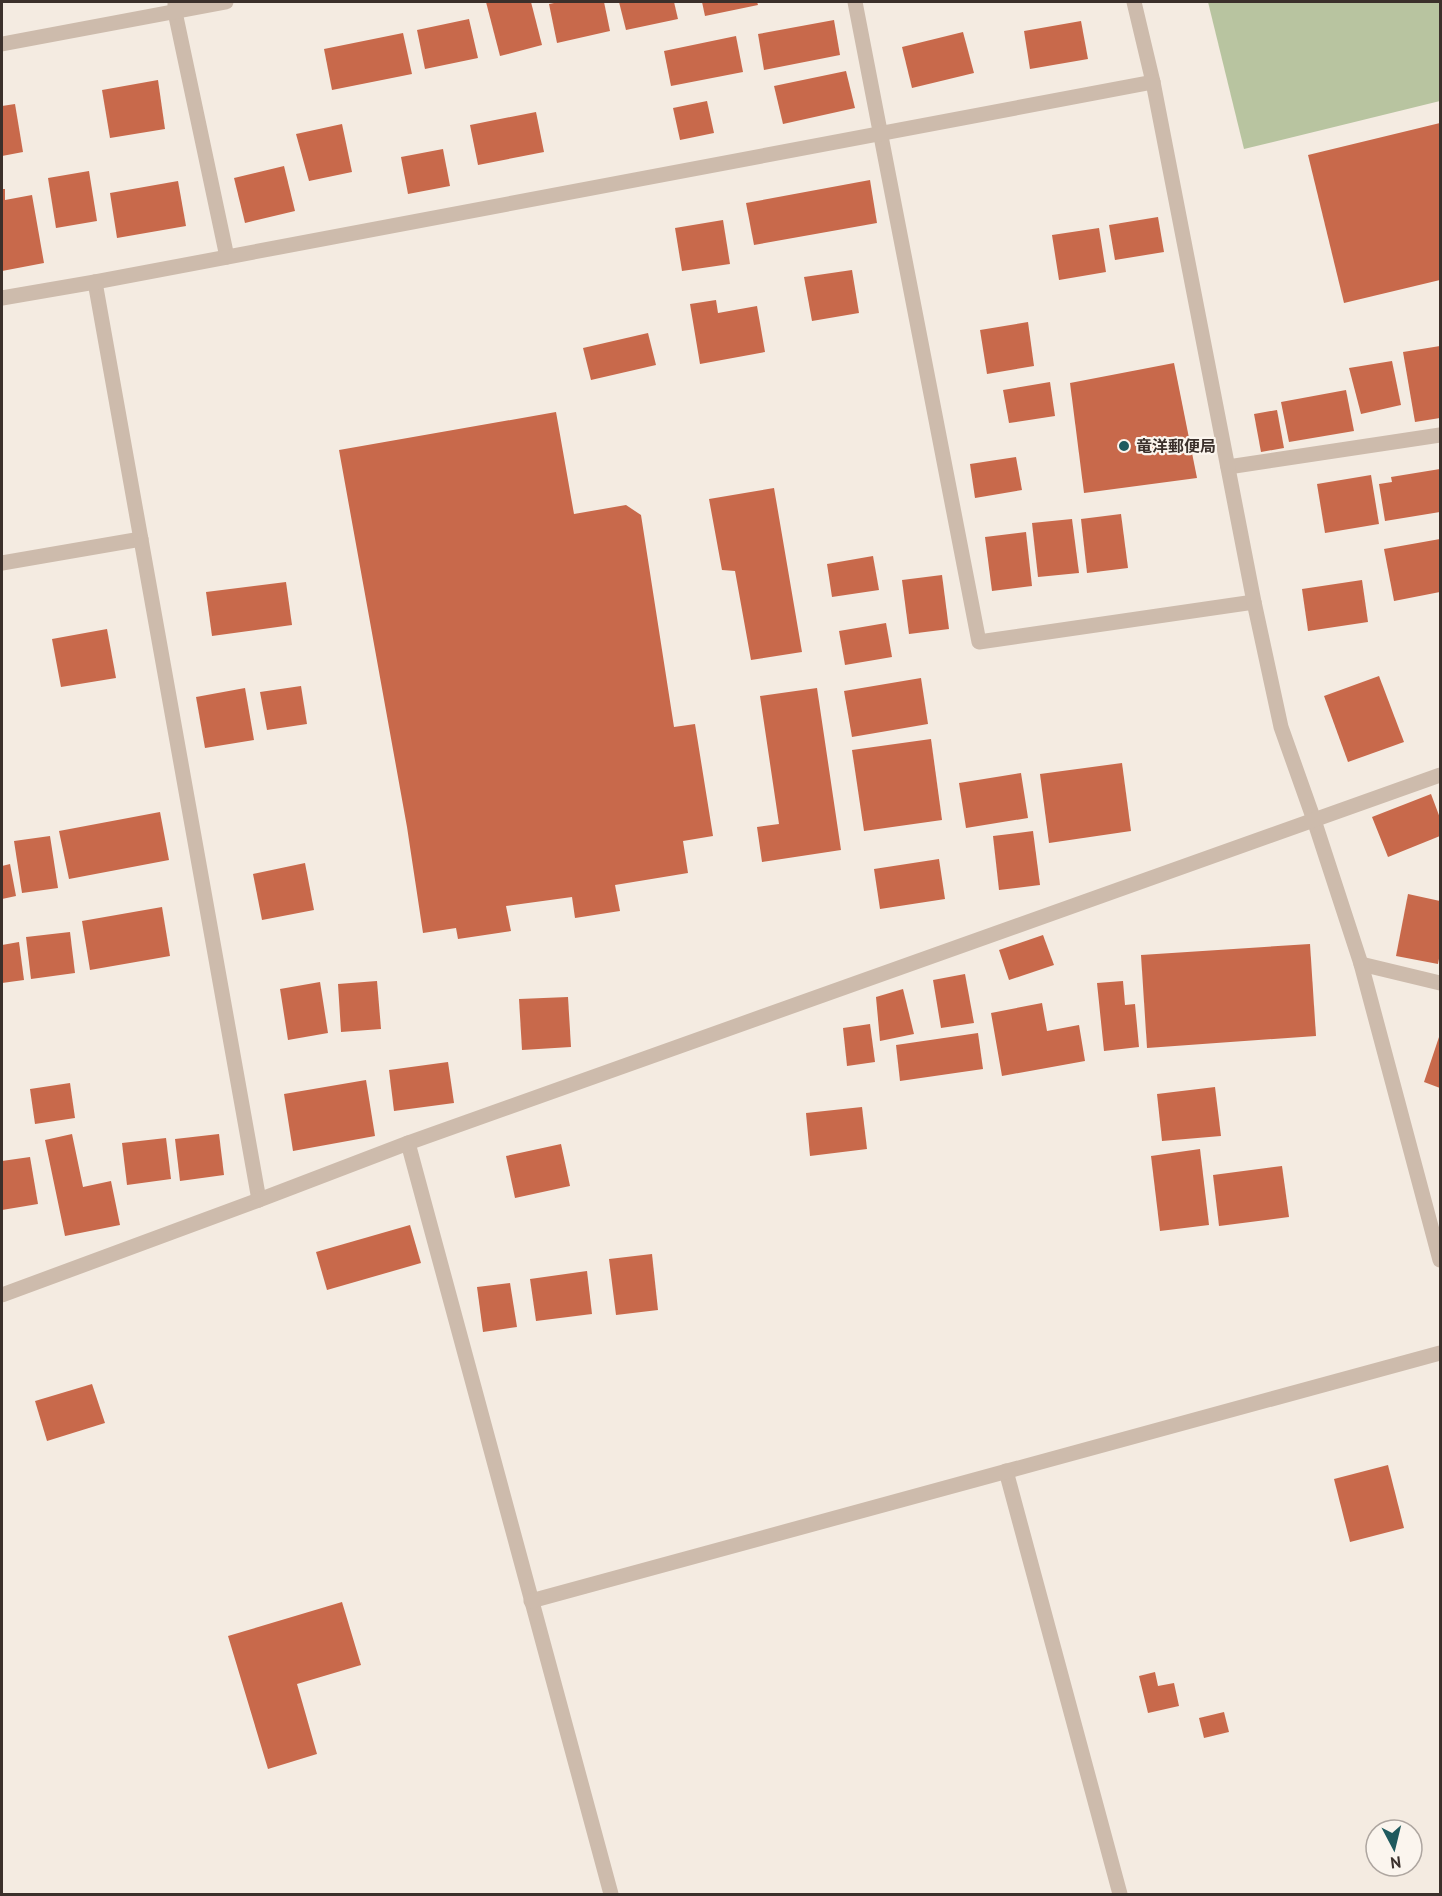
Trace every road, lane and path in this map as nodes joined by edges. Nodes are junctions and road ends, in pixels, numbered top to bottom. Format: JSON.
{"nodes":[{"id":1,"x":226,"y":2,"type":"edge"},
{"id":2,"x":855,"y":2,"type":"edge"},
{"id":3,"x":1134,"y":2,"type":"edge"},
{"id":4,"x":175,"y":7,"type":"edge"},
{"id":5,"x":2,"y":44,"type":"edge"},
{"id":6,"x":1153,"y":82,"type":"junction"},
{"id":7,"x":880,"y":134,"type":"junction"},
{"id":8,"x":227,"y":257,"type":"junction"},
{"id":9,"x":96,"y":282,"type":"junction"},
{"id":10,"x":2,"y":298,"type":"edge"},
{"id":11,"x":1440,"y":435,"type":"edge"},
{"id":12,"x":1228,"y":467,"type":"junction"},
{"id":13,"x":141,"y":539,"type":"junction"},
{"id":14,"x":2,"y":563,"type":"edge"},
{"id":15,"x":1254,"y":602,"type":"junction"},
{"id":16,"x":1440,"y":775,"type":"edge"},
{"id":17,"x":1314,"y":820,"type":"junction"},
{"id":18,"x":1361,"y":964,"type":"junction"},
{"id":19,"x":1440,"y":983,"type":"edge"},
{"id":20,"x":408,"y":1143,"type":"junction"},
{"id":21,"x":259,"y":1200,"type":"junction"},
{"id":22,"x":1440,"y":1260,"type":"edge"},
{"id":23,"x":2,"y":1295,"type":"edge"},
{"id":24,"x":1440,"y":1353,"type":"edge"},
{"id":25,"x":1006,"y":1471,"type":"junction"},
{"id":26,"x":531,"y":1600,"type":"junction"},
{"id":27,"x":611,"y":1894,"type":"edge"},
{"id":28,"x":1120,"y":1894,"type":"edge"}],
"edges":[{"from":1,"to":4,"type":"street"},
{"from":2,"to":7,"type":"street"},
{"from":3,"to":6,"type":"street"},
{"from":4,"to":5,"type":"street"},
{"from":4,"to":8,"type":"street"},
{"from":6,"to":7,"type":"street"},
{"from":6,"to":12,"type":"street"},
{"from":7,"to":8,"type":"street"},
{"from":7,"to":15,"type":"street"},
{"from":8,"to":9,"type":"street"},
{"from":9,"to":10,"type":"street"},
{"from":9,"to":13,"type":"street"},
{"from":11,"to":12,"type":"street"},
{"from":12,"to":15,"type":"street"},
{"from":13,"to":14,"type":"street"},
{"from":13,"to":21,"type":"street"},
{"from":15,"to":17,"type":"street"},
{"from":16,"to":17,"type":"street"},
{"from":17,"to":18,"type":"street"},
{"from":17,"to":20,"type":"street"},
{"from":18,"to":19,"type":"street"},
{"from":18,"to":22,"type":"street"},
{"from":20,"to":21,"type":"street"},
{"from":20,"to":26,"type":"street"},
{"from":21,"to":23,"type":"street"},
{"from":24,"to":25,"type":"street"},
{"from":25,"to":26,"type":"street"},
{"from":25,"to":28,"type":"street"},
{"from":26,"to":27,"type":"street"}]}
